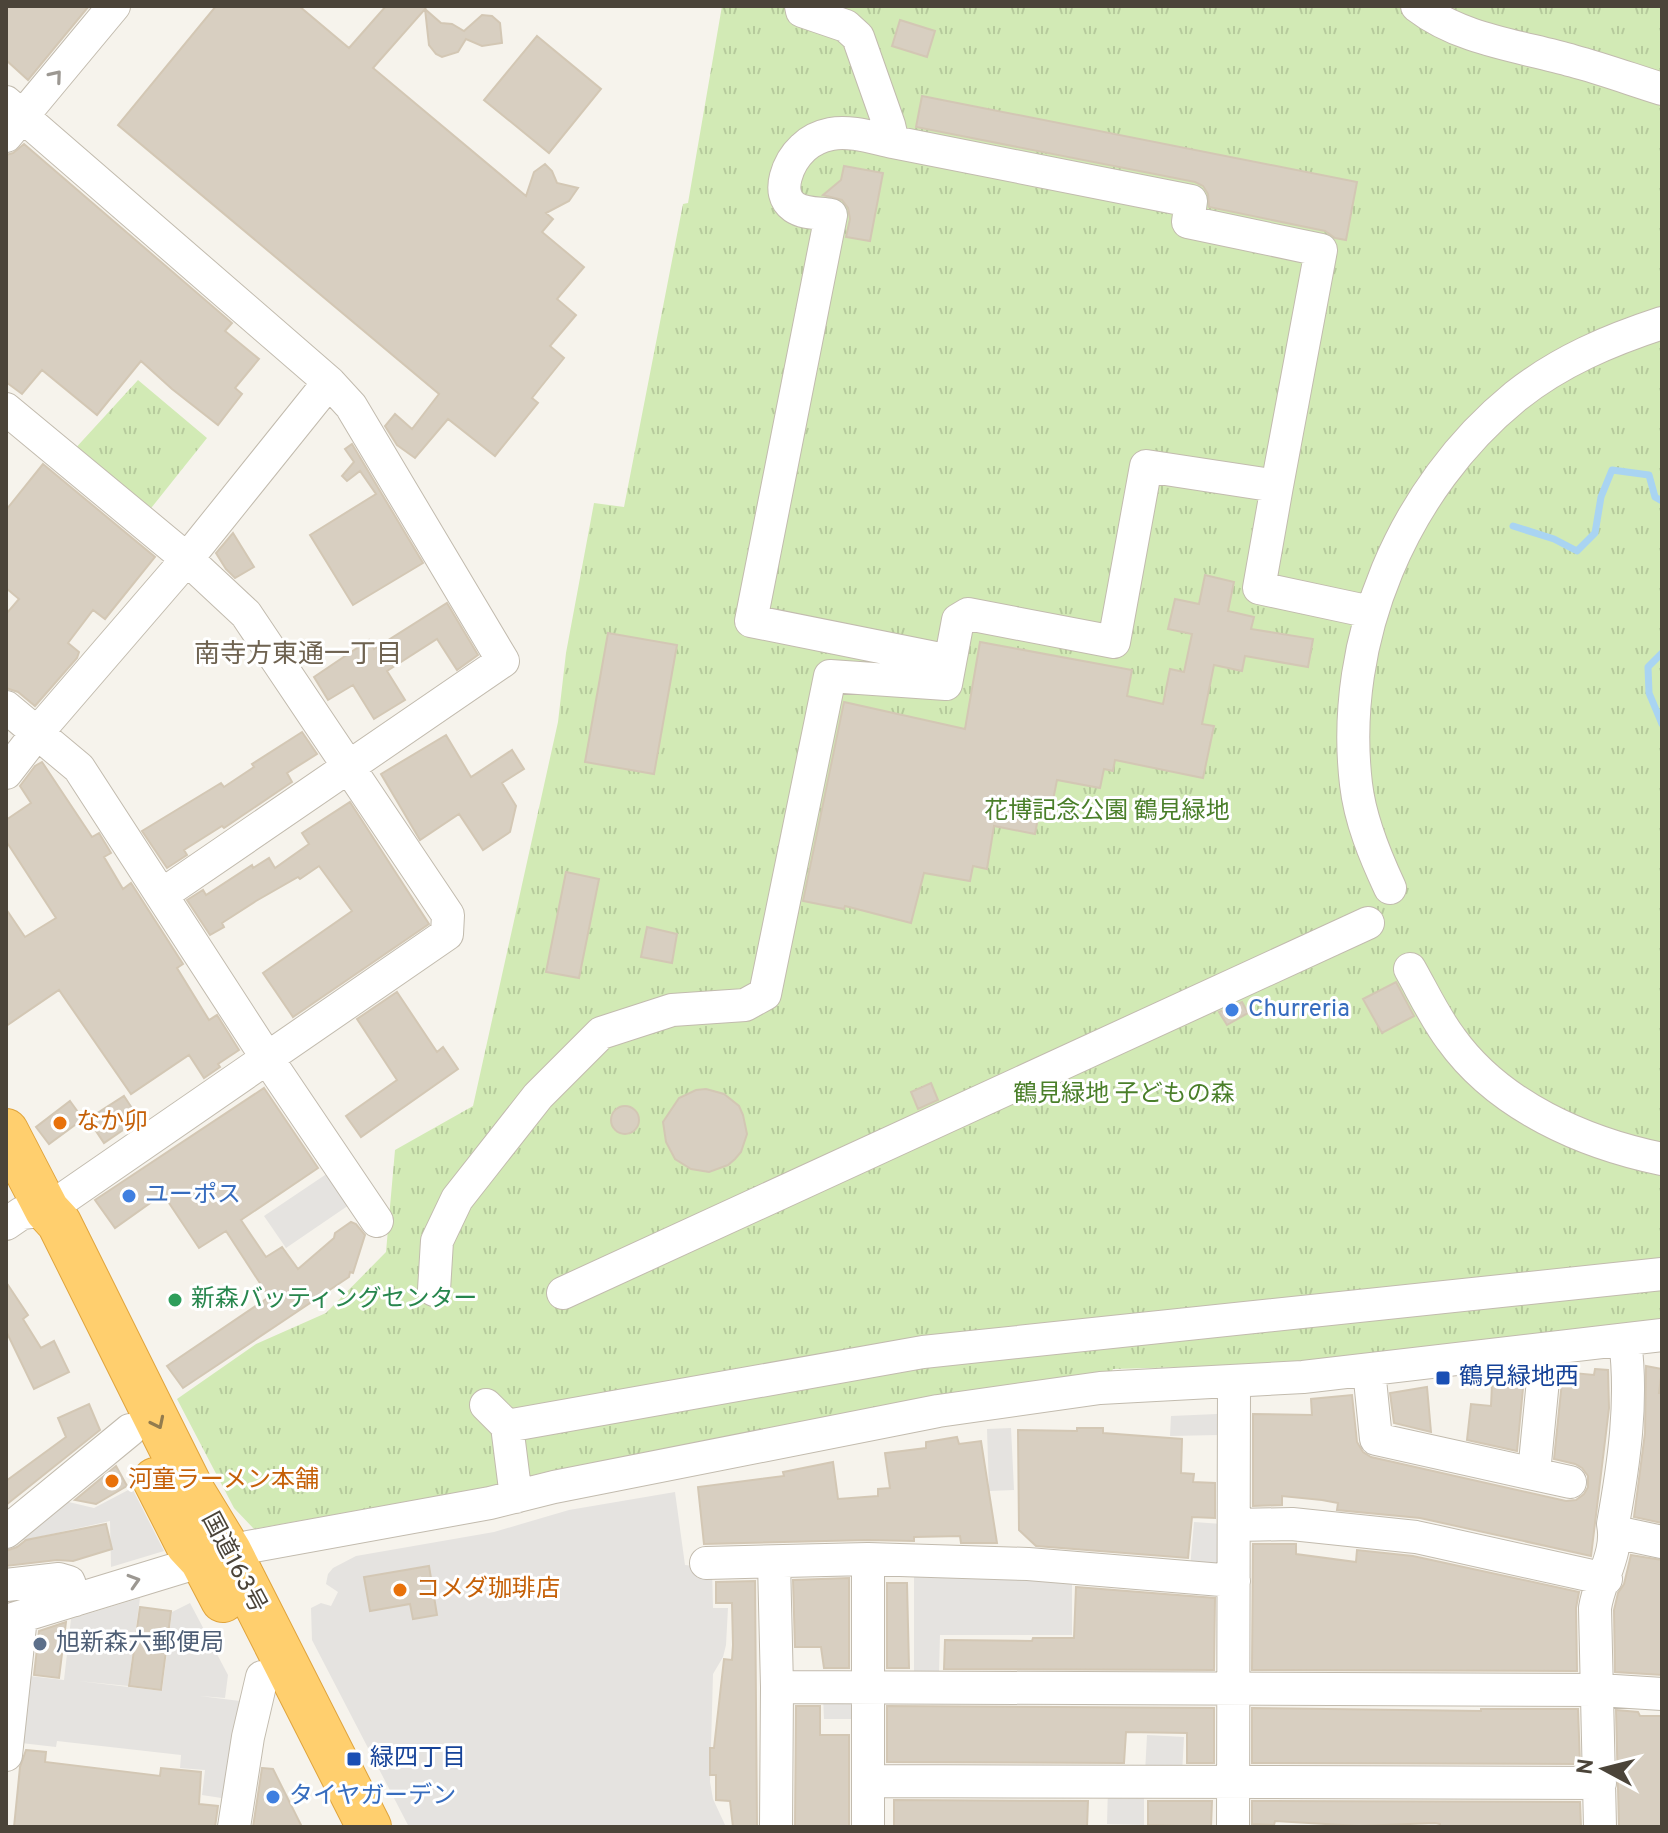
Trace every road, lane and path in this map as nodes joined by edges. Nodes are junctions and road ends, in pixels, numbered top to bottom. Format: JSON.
{"nodes":[{"id":1,"x":114,"y":6,"type":"edge"},
{"id":2,"x":801,"y":6,"type":"edge"},
{"id":3,"x":1417,"y":6,"type":"edge"},
{"id":4,"x":1662,"y":89,"type":"edge"},
{"id":5,"x":12,"y":118,"type":"edge"},
{"id":6,"x":893,"y":142,"type":"junction"},
{"id":7,"x":1662,"y":323,"type":"edge"},
{"id":8,"x":329,"y":382,"type":"junction"},
{"id":9,"x":6,"y":409,"type":"edge"},
{"id":10,"x":1277,"y":486,"type":"junction"},
{"id":11,"x":187,"y":559,"type":"junction"},
{"id":12,"x":1371,"y":612,"type":"junction"},
{"id":13,"x":950,"y":661,"type":"junction"},
{"id":14,"x":6,"y":707,"type":"edge"},
{"id":15,"x":37,"y":733,"type":"junction"},
{"id":16,"x":349,"y":765,"type":"junction"},
{"id":17,"x":6,"y":773,"type":"edge"},
{"id":18,"x":1390,"y":888,"type":"dead end"},
{"id":19,"x":163,"y":894,"type":"junction"},
{"id":20,"x":1368,"y":923,"type":"dead end"},
{"id":21,"x":1410,"y":969,"type":"dead end"},
{"id":22,"x":267,"y":1058,"type":"junction"},
{"id":23,"x":6,"y":1131,"type":"edge"},
{"id":24,"x":1662,"y":1159,"type":"edge"},
{"id":25,"x":20,"y":1209,"type":"edge"},
{"id":26,"x":377,"y":1221,"type":"dead end"},
{"id":27,"x":1662,"y":1274,"type":"edge"},
{"id":28,"x":434,"y":1290,"type":"dead end"},
{"id":29,"x":563,"y":1293,"type":"dead end"},
{"id":30,"x":1662,"y":1335,"type":"edge"},
{"id":31,"x":1625,"y":1340,"type":"junction"},
{"id":32,"x":1546,"y":1349,"type":"junction"},
{"id":33,"x":1369,"y":1370,"type":"junction"},
{"id":34,"x":1234,"y":1382,"type":"junction"},
{"id":35,"x":130,"y":1430,"type":"junction"},
{"id":36,"x":1534,"y":1473,"type":"junction"},
{"id":37,"x":1570,"y":1482,"type":"dead end"},
{"id":38,"x":516,"y":1497,"type":"junction"},
{"id":39,"x":1234,"y":1525,"type":"junction"},
{"id":40,"x":6,"y":1532,"type":"edge"},
{"id":41,"x":1615,"y":1532,"type":"junction"},
{"id":42,"x":1662,"y":1542,"type":"edge"},
{"id":43,"x":215,"y":1555,"type":"junction"},
{"id":44,"x":868,"y":1559,"type":"junction"},
{"id":45,"x":774,"y":1562,"type":"junction"},
{"id":46,"x":706,"y":1563,"type":"dead end"},
{"id":47,"x":1606,"y":1579,"type":"junction"},
{"id":48,"x":1234,"y":1581,"type":"junction"},
{"id":49,"x":6,"y":1585,"type":"edge"},
{"id":50,"x":75,"y":1600,"type":"junction"},
{"id":51,"x":14,"y":1619,"type":"edge"},
{"id":52,"x":262,"y":1677,"type":"junction"},
{"id":53,"x":867,"y":1686,"type":"junction"},
{"id":54,"x":777,"y":1687,"type":"junction"},
{"id":55,"x":1232,"y":1688,"type":"junction"},
{"id":56,"x":1599,"y":1690,"type":"junction"},
{"id":57,"x":1662,"y":1694,"type":"edge"},
{"id":58,"x":6,"y":1755,"type":"edge"},
{"id":59,"x":868,"y":1781,"type":"junction"},
{"id":60,"x":1233,"y":1782,"type":"junction"},
{"id":61,"x":1600,"y":1783,"type":"junction"},
{"id":62,"x":234,"y":1827,"type":"edge"},
{"id":63,"x":339,"y":1827,"type":"edge"},
{"id":64,"x":369,"y":1827,"type":"edge"},
{"id":65,"x":776,"y":1827,"type":"edge"},
{"id":66,"x":868,"y":1827,"type":"edge"},
{"id":67,"x":1233,"y":1827,"type":"edge"},
{"id":68,"x":1600,"y":1827,"type":"edge"}],
"edges":[{"from":5,"to":1,"type":"street","one_way":true},
{"from":2,"to":6,"type":"street"},
{"from":3,"to":4,"type":"street"},
{"from":5,"to":8,"type":"street"},
{"from":6,"to":10,"type":"street"},
{"from":6,"to":13,"type":"street"},
{"from":7,"to":12,"type":"street"},
{"from":8,"to":11,"type":"street"},
{"from":8,"to":16,"type":"street"},
{"from":9,"to":11,"type":"street"},
{"from":10,"to":12,"type":"street"},
{"from":10,"to":13,"type":"street"},
{"from":11,"to":15,"type":"street"},
{"from":11,"to":16,"type":"street"},
{"from":12,"to":18,"type":"street"},
{"from":13,"to":28,"type":"street"},
{"from":14,"to":15,"type":"street"},
{"from":15,"to":17,"type":"street"},
{"from":15,"to":19,"type":"street"},
{"from":16,"to":19,"type":"street"},
{"from":16,"to":22,"type":"street"},
{"from":19,"to":22,"type":"street"},
{"from":20,"to":29,"type":"street"},
{"from":21,"to":24,"type":"street"},
{"from":22,"to":25,"type":"street"},
{"from":22,"to":26,"type":"street"},
{"from":23,"to":25,"type":"highway","name":"国道163号"},
{"from":25,"to":35,"type":"highway","name":"国道163号"},
{"from":25,"to":43,"type":"highway","name":"国道163号","one_way":true},
{"from":27,"to":38,"type":"street"},
{"from":30,"to":31,"type":"street"},
{"from":31,"to":32,"type":"street"},
{"from":31,"to":41,"type":"street"},
{"from":32,"to":33,"type":"street"},
{"from":32,"to":36,"type":"street"},
{"from":33,"to":34,"type":"street"},
{"from":33,"to":36,"type":"street"},
{"from":34,"to":38,"type":"street"},
{"from":34,"to":39,"type":"street"},
{"from":35,"to":40,"type":"street"},
{"from":35,"to":43,"type":"highway","name":"国道163号"},
{"from":36,"to":37,"type":"street"},
{"from":38,"to":43,"type":"street"},
{"from":39,"to":47,"type":"street"},
{"from":39,"to":48,"type":"street"},
{"from":41,"to":42,"type":"street"},
{"from":41,"to":47,"type":"street"},
{"from":50,"to":43,"type":"street","one_way":true},
{"from":43,"to":52,"type":"highway","name":"国道163号"},
{"from":43,"to":64,"type":"highway","name":"国道163号"},
{"from":44,"to":45,"type":"street"},
{"from":44,"to":48,"type":"street"},
{"from":44,"to":53,"type":"street"},
{"from":45,"to":46,"type":"street"},
{"from":45,"to":54,"type":"street"},
{"from":47,"to":56,"type":"street"},
{"from":48,"to":55,"type":"street"},
{"from":49,"to":50,"type":"street"},
{"from":50,"to":51,"type":"street"},
{"from":51,"to":58,"type":"street"},
{"from":52,"to":62,"type":"street"},
{"from":52,"to":63,"type":"highway","name":"国道163号"},
{"from":53,"to":54,"type":"street"},
{"from":53,"to":55,"type":"street"},
{"from":53,"to":59,"type":"street"},
{"from":54,"to":65,"type":"street"},
{"from":55,"to":56,"type":"street"},
{"from":55,"to":60,"type":"street"},
{"from":56,"to":57,"type":"street"},
{"from":56,"to":61,"type":"street"},
{"from":59,"to":60,"type":"street"},
{"from":59,"to":66,"type":"street"},
{"from":60,"to":61,"type":"street"},
{"from":60,"to":67,"type":"street"},
{"from":61,"to":68,"type":"street"}]}
